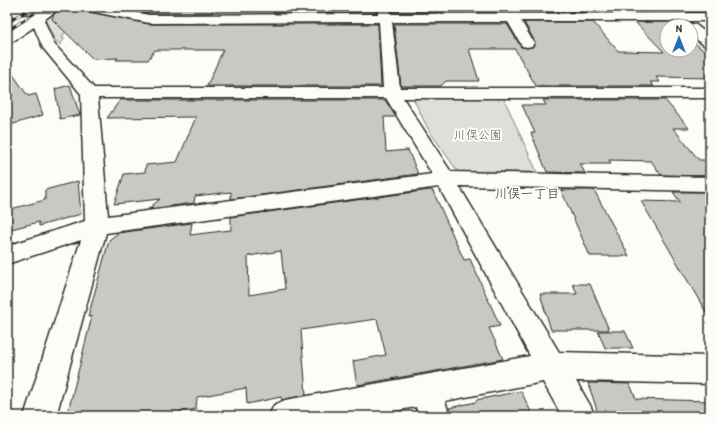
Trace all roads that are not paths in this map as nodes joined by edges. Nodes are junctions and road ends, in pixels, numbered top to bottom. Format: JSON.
{"nodes":[{"id":1,"x":55,"y":7,"type":"edge"},
{"id":2,"x":89,"y":7,"type":"edge"},
{"id":3,"x":666,"y":7,"type":"edge"},
{"id":4,"x":34,"y":11,"type":"edge"},
{"id":5,"x":384,"y":12,"type":"edge"},
{"id":6,"x":7,"y":13,"type":"edge"},
{"id":7,"x":710,"y":17,"type":"edge"},
{"id":8,"x":512,"y":18,"type":"junction"},
{"id":9,"x":659,"y":18,"type":"edge"},
{"id":10,"x":678,"y":18,"type":"joint"},
{"id":11,"x":699,"y":34,"type":"edge"},
{"id":12,"x":7,"y":38,"type":"edge"},
{"id":13,"x":527,"y":43,"type":"dead end"},
{"id":14,"x":710,"y":43,"type":"edge"},
{"id":15,"x":89,"y":93,"type":"junction"},
{"id":16,"x":710,"y":93,"type":"edge"},
{"id":17,"x":392,"y":94,"type":"junction"},
{"id":18,"x":445,"y":179,"type":"junction"},
{"id":19,"x":710,"y":184,"type":"edge"},
{"id":20,"x":97,"y":226,"type":"junction"},
{"id":21,"x":7,"y":255,"type":"edge"},
{"id":22,"x":552,"y":366,"type":"junction"},
{"id":23,"x":710,"y":370,"type":"edge"},
{"id":24,"x":430,"y":403,"type":"edge"},
{"id":25,"x":40,"y":416,"type":"edge"},
{"id":26,"x":285,"y":416,"type":"edge"},
{"id":27,"x":579,"y":416,"type":"edge"}],
"edges":[{"from":1,"to":4,"type":"street"},
{"from":2,"to":5,"type":"street"},
{"from":3,"to":10,"type":"street"},
{"from":4,"to":6,"type":"street"},
{"from":4,"to":12,"type":"street"},
{"from":4,"to":15,"type":"street"},
{"from":5,"to":8,"type":"street"},
{"from":5,"to":17,"type":"street"},
{"from":7,"to":10,"type":"street"},
{"from":8,"to":9,"type":"street"},
{"from":8,"to":13,"type":"street"},
{"from":11,"to":14,"type":"street"},
{"from":15,"to":17,"type":"street"},
{"from":15,"to":20,"type":"street"},
{"from":16,"to":17,"type":"street"},
{"from":17,"to":18,"type":"street"},
{"from":18,"to":19,"type":"street"},
{"from":18,"to":20,"type":"street"},
{"from":18,"to":22,"type":"street"},
{"from":20,"to":21,"type":"street"},
{"from":20,"to":25,"type":"street"},
{"from":22,"to":23,"type":"street"},
{"from":22,"to":24,"type":"street"},
{"from":22,"to":27,"type":"street"},
{"from":24,"to":26,"type":"street"}]}
